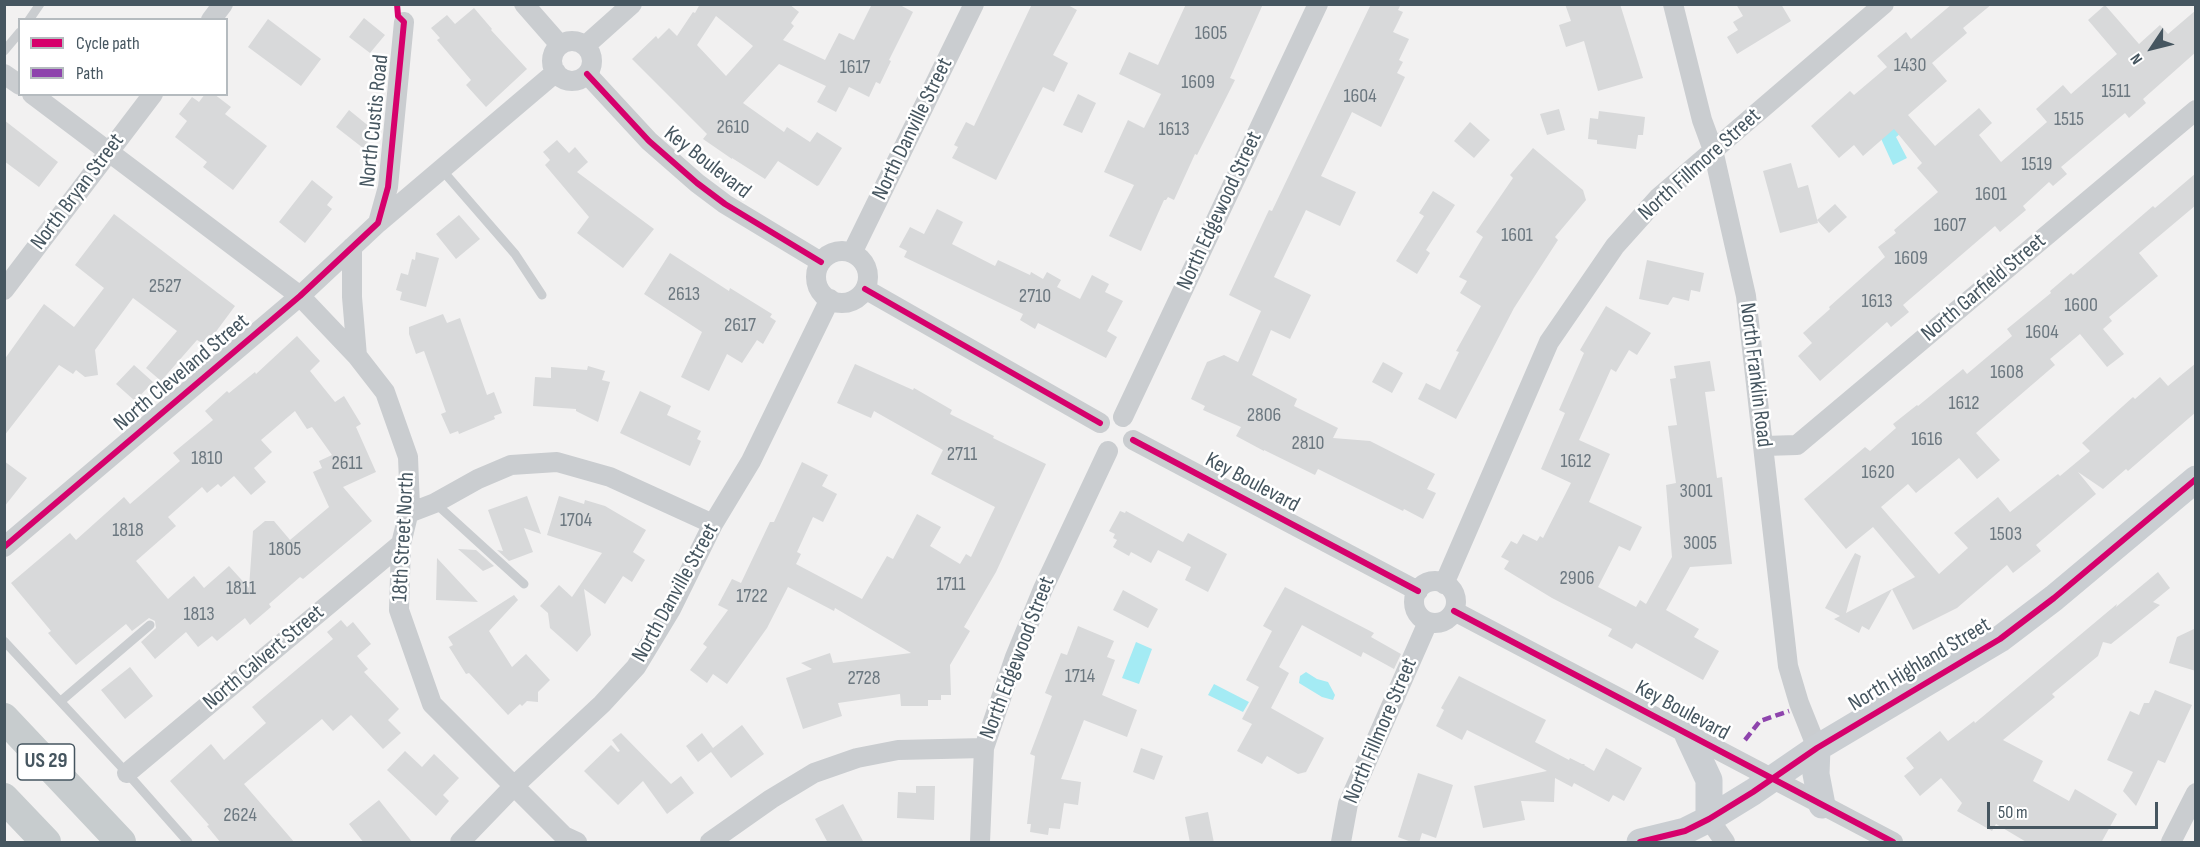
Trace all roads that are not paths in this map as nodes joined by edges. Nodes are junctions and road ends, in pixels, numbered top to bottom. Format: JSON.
{"nodes":[{"id":1,"x":40,"y":4,"type":"edge"},
{"id":2,"x":223,"y":4,"type":"edge"},
{"id":3,"x":524,"y":4,"type":"edge"},
{"id":4,"x":632,"y":4,"type":"edge"},
{"id":5,"x":974,"y":4,"type":"edge"},
{"id":6,"x":1317,"y":4,"type":"edge"},
{"id":7,"x":1673,"y":4,"type":"edge"},
{"id":8,"x":1884,"y":4,"type":"edge"},
{"id":9,"x":30,"y":18,"type":"edge"},
{"id":10,"x":212,"y":18,"type":"edge"},
{"id":11,"x":404,"y":22,"type":"dead end"},
{"id":12,"x":18,"y":34,"type":"edge"},
{"id":13,"x":560,"y":45,"type":"junction"},
{"id":14,"x":585,"y":46,"type":"junction"},
{"id":15,"x":4,"y":51,"type":"edge"},
{"id":16,"x":556,"y":72,"type":"junction"},
{"id":17,"x":4,"y":74,"type":"edge"},
{"id":18,"x":586,"y":74,"type":"junction"},
{"id":19,"x":18,"y":84,"type":"edge"},
{"id":20,"x":35,"y":96,"type":"edge"},
{"id":21,"x":151,"y":96,"type":"edge"},
{"id":22,"x":2196,"y":110,"type":"edge"},
{"id":23,"x":1713,"y":150,"type":"junction"},
{"id":24,"x":108,"y":152,"type":"junction"},
{"id":25,"x":442,"y":170,"type":"junction"},
{"id":26,"x":378,"y":223,"type":"junction"},
{"id":27,"x":352,"y":247,"type":"junction"},
{"id":28,"x":852,"y":253,"type":"junction"},
{"id":29,"x":821,"y":262,"type":"junction"},
{"id":30,"x":865,"y":289,"type":"junction"},
{"id":31,"x":4,"y":290,"type":"edge"},
{"id":32,"x":542,"y":295,"type":"dead end"},
{"id":33,"x":300,"y":296,"type":"junction"},
{"id":34,"x":830,"y":299,"type":"junction"},
{"id":35,"x":357,"y":356,"type":"junction"},
{"id":36,"x":1123,"y":417,"type":"junction"},
{"id":37,"x":1100,"y":423,"type":"junction"},
{"id":38,"x":1133,"y":441,"type":"junction"},
{"id":39,"x":1764,"y":446,"type":"junction"},
{"id":40,"x":1108,"y":451,"type":"junction"},
{"id":41,"x":2196,"y":479,"type":"edge"},
{"id":42,"x":435,"y":503,"type":"junction"},
{"id":43,"x":409,"y":513,"type":"junction"},
{"id":44,"x":713,"y":524,"type":"junction"},
{"id":45,"x":401,"y":544,"type":"junction"},
{"id":46,"x":4,"y":547,"type":"edge"},
{"id":47,"x":524,"y":584,"type":"dead end"},
{"id":48,"x":1444,"y":584,"type":"junction"},
{"id":49,"x":1418,"y":591,"type":"junction"},
{"id":50,"x":1454,"y":611,"type":"junction"},
{"id":51,"x":1428,"y":622,"type":"junction"},
{"id":52,"x":150,"y":625,"type":"dead end"},
{"id":53,"x":4,"y":641,"type":"edge"},
{"id":54,"x":61,"y":701,"type":"junction"},
{"id":55,"x":4,"y":718,"type":"edge"},
{"id":56,"x":1688,"y":735,"type":"junction"},
{"id":57,"x":984,"y":748,"type":"junction"},
{"id":58,"x":1817,"y":748,"type":"junction"},
{"id":59,"x":127,"y":772,"type":"junction"},
{"id":60,"x":1771,"y":779,"type":"junction"},
{"id":61,"x":514,"y":786,"type":"junction"},
{"id":62,"x":2196,"y":793,"type":"edge"},
{"id":63,"x":4,"y":798,"type":"edge"},
{"id":64,"x":1822,"y":805,"type":"junction"},
{"id":65,"x":1709,"y":819,"type":"junction"},
{"id":66,"x":46,"y":843,"type":"edge"},
{"id":67,"x":120,"y":843,"type":"edge"},
{"id":68,"x":188,"y":843,"type":"edge"},
{"id":69,"x":460,"y":843,"type":"edge"},
{"id":70,"x":577,"y":843,"type":"edge"},
{"id":71,"x":710,"y":843,"type":"edge"},
{"id":72,"x":980,"y":843,"type":"edge"},
{"id":73,"x":1341,"y":843,"type":"edge"},
{"id":74,"x":1640,"y":843,"type":"edge"},
{"id":75,"x":1725,"y":843,"type":"edge"},
{"id":76,"x":1893,"y":843,"type":"edge"},
{"id":77,"x":2171,"y":843,"type":"edge"}],
"edges":[{"from":1,"to":9,"type":"lane"},
{"from":2,"to":10,"type":"street"},
{"from":3,"to":13,"type":"street"},
{"from":4,"to":14,"type":"street"},
{"from":5,"to":28,"type":"street","name":"North Danville Street"},
{"from":6,"to":36,"type":"street","name":"North Edgewood Street"},
{"from":7,"to":23,"type":"street","name":"North Franklin Road"},
{"from":8,"to":23,"type":"street","name":"North Fillmore Street"},
{"from":11,"to":26,"type":"street","name":"North Custis Road"},
{"from":12,"to":15,"type":"lane"},
{"from":13,"to":14,"type":"street"},
{"from":13,"to":16,"type":"street"},
{"from":14,"to":18,"type":"street"},
{"from":16,"to":18,"type":"street"},
{"from":16,"to":25,"type":"street","name":"North Cleveland Street"},
{"from":17,"to":19,"type":"street"},
{"from":18,"to":29,"type":"street","name":"Key Boulevard"},
{"from":20,"to":24,"type":"street","name":"18th Street North"},
{"from":21,"to":24,"type":"street","name":"North Bryan Street"},
{"from":22,"to":39,"type":"street","name":"North Garfield Street"},
{"from":23,"to":39,"type":"street","name":"North Franklin Road"},
{"from":23,"to":48,"type":"street","name":"North Fillmore Street"},
{"from":24,"to":31,"type":"street","name":"North Bryan Street"},
{"from":24,"to":33,"type":"street","name":"18th Street North"},
{"from":25,"to":26,"type":"street","name":"North Cleveland Street"},
{"from":25,"to":32,"type":"lane"},
{"from":26,"to":27,"type":"street","name":"North Cleveland Street"},
{"from":27,"to":33,"type":"street","name":"North Cleveland Street"},
{"from":27,"to":35,"type":"street"},
{"from":28,"to":29,"type":"street"},
{"from":28,"to":30,"type":"street"},
{"from":29,"to":34,"type":"street"},
{"from":30,"to":34,"type":"street"},
{"from":30,"to":37,"type":"street"},
{"from":33,"to":35,"type":"street","name":"18th Street North"},
{"from":33,"to":46,"type":"street","name":"North Cleveland Street"},
{"from":34,"to":44,"type":"street","name":"North Danville Street"},
{"from":35,"to":43,"type":"street","name":"18th Street North"},
{"from":36,"to":37,"type":"street"},
{"from":36,"to":38,"type":"street"},
{"from":37,"to":40,"type":"street"},
{"from":38,"to":40,"type":"street"},
{"from":38,"to":49,"type":"street","name":"Key Boulevard"},
{"from":39,"to":58,"type":"street","name":"North Franklin Road"},
{"from":40,"to":57,"type":"street","name":"North Edgewood Street"},
{"from":41,"to":58,"type":"street","name":"North Highland Street"},
{"from":42,"to":43,"type":"street"},
{"from":42,"to":44,"type":"street"},
{"from":42,"to":47,"type":"lane"},
{"from":43,"to":45,"type":"street","name":"18th Street North"},
{"from":44,"to":61,"type":"street","name":"North Danville Street"},
{"from":45,"to":59,"type":"street","name":"North Calvert Street"},
{"from":45,"to":61,"type":"street","name":"18th Street North"},
{"from":48,"to":49,"type":"street"},
{"from":48,"to":50,"type":"street"},
{"from":49,"to":51,"type":"street"},
{"from":50,"to":51,"type":"street"},
{"from":50,"to":56,"type":"street","name":"Key Boulevard"},
{"from":51,"to":73,"type":"street","name":"North Fillmore Street"},
{"from":52,"to":54,"type":"lane"},
{"from":53,"to":54,"type":"lane"},
{"from":54,"to":59,"type":"lane"},
{"from":55,"to":67,"type":"main road","number":"US 29"},
{"from":56,"to":60,"type":"street","name":"Key Boulevard"},
{"from":56,"to":65,"type":"street"},
{"from":57,"to":71,"type":"street"},
{"from":57,"to":72,"type":"street","name":"North Edgewood Street"},
{"from":58,"to":60,"type":"street","name":"North Highland Street"},
{"from":58,"to":64,"type":"street"},
{"from":59,"to":68,"type":"lane"},
{"from":60,"to":64,"type":"street","name":"Key Boulevard"},
{"from":60,"to":65,"type":"street","name":"North Highland Street"},
{"from":61,"to":69,"type":"street","name":"North Danville Street"},
{"from":61,"to":70,"type":"street","name":"18th Street North"},
{"from":62,"to":77,"type":"street"},
{"from":63,"to":66,"type":"main road","number":"US 29"},
{"from":64,"to":76,"type":"street","name":"Key Boulevard"},
{"from":65,"to":74,"type":"street","name":"North Highland Street"},
{"from":65,"to":75,"type":"street"}]}
